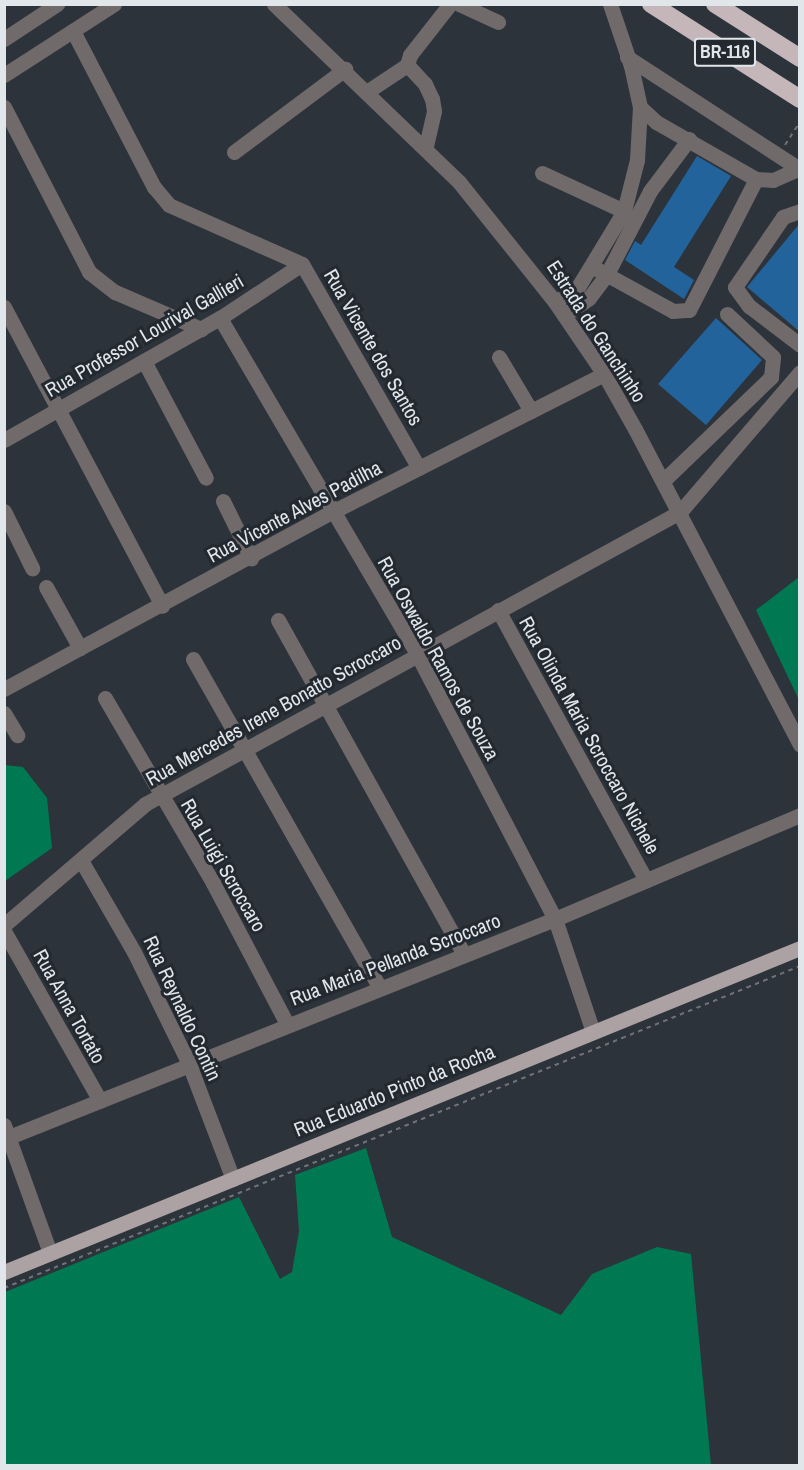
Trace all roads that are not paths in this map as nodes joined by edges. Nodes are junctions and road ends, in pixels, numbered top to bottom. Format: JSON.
{"nodes":[{"id":1,"x":57,"y":4,"type":"edge"},
{"id":2,"x":114,"y":4,"type":"edge"},
{"id":3,"x":274,"y":4,"type":"edge"},
{"id":4,"x":450,"y":4,"type":"edge"},
{"id":5,"x":459,"y":4,"type":"edge"},
{"id":6,"x":610,"y":4,"type":"edge"},
{"id":7,"x":651,"y":4,"type":"edge"},
{"id":8,"x":715,"y":4,"type":"edge"},
{"id":9,"x":498,"y":22,"type":"dead end"},
{"id":10,"x":73,"y":32,"type":"junction"},
{"id":11,"x":4,"y":39,"type":"edge"},
{"id":12,"x":627,"y":57,"type":"junction"},
{"id":13,"x":800,"y":58,"type":"edge"},
{"id":14,"x":407,"y":65,"type":"junction"},
{"id":15,"x":345,"y":69,"type":"junction"},
{"id":16,"x":4,"y":75,"type":"edge"},
{"id":17,"x":368,"y":91,"type":"junction"},
{"id":18,"x":800,"y":99,"type":"edge"},
{"id":19,"x":640,"y":106,"type":"junction"},
{"id":20,"x":4,"y":107,"type":"edge"},
{"id":21,"x":689,"y":140,"type":"junction"},
{"id":22,"x":426,"y":146,"type":"junction"},
{"id":23,"x":234,"y":152,"type":"dead end"},
{"id":24,"x":799,"y":168,"type":"edge"},
{"id":25,"x":542,"y":172,"type":"dead end"},
{"id":26,"x":756,"y":178,"type":"junction"},
{"id":27,"x":624,"y":211,"type":"junction"},
{"id":28,"x":800,"y":211,"type":"edge"},
{"id":29,"x":302,"y":264,"type":"junction"},
{"id":30,"x":593,"y":267,"type":"junction"},
{"id":31,"x":607,"y":274,"type":"junction"},
{"id":32,"x":555,"y":302,"type":"junction"},
{"id":33,"x":4,"y":307,"type":"edge"},
{"id":34,"x":727,"y":314,"type":"dead end"},
{"id":35,"x":564,"y":315,"type":"junction"},
{"id":36,"x":220,"y":318,"type":"junction"},
{"id":37,"x":201,"y":329,"type":"junction"},
{"id":38,"x":800,"y":345,"type":"edge"},
{"id":39,"x":499,"y":357,"type":"dead end"},
{"id":40,"x":144,"y":361,"type":"junction"},
{"id":41,"x":800,"y":372,"type":"edge"},
{"id":42,"x":604,"y":374,"type":"junction"},
{"id":43,"x":60,"y":408,"type":"junction"},
{"id":44,"x":531,"y":411,"type":"junction"},
{"id":45,"x":4,"y":440,"type":"edge"},
{"id":46,"x":419,"y":468,"type":"junction"},
{"id":47,"x":206,"y":478,"type":"dead end"},
{"id":48,"x":663,"y":481,"type":"junction"},
{"id":49,"x":224,"y":501,"type":"dead end"},
{"id":50,"x":4,"y":512,"type":"edge"},
{"id":51,"x":332,"y":512,"type":"junction"},
{"id":52,"x":680,"y":512,"type":"junction"},
{"id":53,"x":251,"y":558,"type":"junction"},
{"id":54,"x":32,"y":568,"type":"dead end"},
{"id":55,"x":46,"y":587,"type":"dead end"},
{"id":56,"x":162,"y":606,"type":"junction"},
{"id":57,"x":498,"y":610,"type":"junction"},
{"id":58,"x":278,"y":620,"type":"dead end"},
{"id":59,"x":80,"y":648,"type":"junction"},
{"id":60,"x":417,"y":654,"type":"junction"},
{"id":61,"x":193,"y":659,"type":"dead end"},
{"id":62,"x":4,"y":689,"type":"edge"},
{"id":63,"x":105,"y":698,"type":"dead end"},
{"id":64,"x":327,"y":704,"type":"junction"},
{"id":65,"x":4,"y":713,"type":"edge"},
{"id":66,"x":17,"y":735,"type":"dead end"},
{"id":67,"x":800,"y":744,"type":"edge"},
{"id":68,"x":245,"y":749,"type":"junction"},
{"id":69,"x":159,"y":796,"type":"junction"},
{"id":70,"x":800,"y":815,"type":"edge"},
{"id":71,"x":82,"y":862,"type":"junction"},
{"id":72,"x":646,"y":880,"type":"junction"},
{"id":73,"x":555,"y":919,"type":"junction"},
{"id":74,"x":4,"y":925,"type":"edge"},
{"id":75,"x":4,"y":931,"type":"edge"},
{"id":76,"x":800,"y":948,"type":"edge"},
{"id":77,"x":464,"y":954,"type":"junction"},
{"id":78,"x":380,"y":987,"type":"junction"},
{"id":79,"x":286,"y":1024,"type":"junction"},
{"id":80,"x":593,"y":1032,"type":"junction"},
{"id":81,"x":189,"y":1064,"type":"junction"},
{"id":82,"x":100,"y":1101,"type":"junction"},
{"id":83,"x":7,"y":1133,"type":"edge"},
{"id":84,"x":232,"y":1179,"type":"junction"},
{"id":85,"x":50,"y":1253,"type":"junction"},
{"id":86,"x":4,"y":1272,"type":"edge"}],
"edges":[{"from":1,"to":11,"type":"street"},
{"from":2,"to":10,"type":"street"},
{"from":3,"to":15,"type":"street","name":"Estrada do Ganchinho"},
{"from":4,"to":14,"type":"street"},
{"from":5,"to":9,"type":"street"},
{"from":6,"to":12,"type":"street"},
{"from":7,"to":18,"type":"highway","number":"BR-116"},
{"from":8,"to":13,"type":"highway","number":"BR-116"},
{"from":10,"to":16,"type":"street"},
{"from":10,"to":29,"type":"street","name":"Rua Vicente dos Santos"},
{"from":12,"to":19,"type":"street"},
{"from":12,"to":24,"type":"street"},
{"from":14,"to":17,"type":"street"},
{"from":14,"to":22,"type":"street"},
{"from":15,"to":17,"type":"street","name":"Estrada do Ganchinho"},
{"from":15,"to":23,"type":"street"},
{"from":17,"to":22,"type":"street","name":"Estrada do Ganchinho"},
{"from":19,"to":21,"type":"street"},
{"from":19,"to":27,"type":"street"},
{"from":20,"to":37,"type":"street"},
{"from":21,"to":26,"type":"street"},
{"from":21,"to":31,"type":"street"},
{"from":22,"to":32,"type":"street","name":"Estrada do Ganchinho"},
{"from":24,"to":26,"type":"street"},
{"from":25,"to":27,"type":"street"},
{"from":26,"to":31,"type":"street"},
{"from":27,"to":30,"type":"street"},
{"from":28,"to":38,"type":"street"},
{"from":29,"to":36,"type":"street","name":"Rua Professor Lourival Gallieri"},
{"from":29,"to":46,"type":"street","name":"Rua Vicente dos Santos"},
{"from":30,"to":31,"type":"street"},
{"from":30,"to":32,"type":"street"},
{"from":31,"to":35,"type":"street"},
{"from":32,"to":35,"type":"street","name":"Estrada do Ganchinho"},
{"from":33,"to":43,"type":"street"},
{"from":34,"to":48,"type":"street"},
{"from":35,"to":42,"type":"street","name":"Estrada do Ganchinho"},
{"from":36,"to":37,"type":"street","name":"Rua Professor Lourival Gallieri"},
{"from":36,"to":51,"type":"street","name":"Rua Oswaldo Ramos de Souza"},
{"from":37,"to":40,"type":"street","name":"Rua Professor Lourival Gallieri"},
{"from":39,"to":44,"type":"street"},
{"from":40,"to":43,"type":"street","name":"Rua Professor Lourival Gallieri"},
{"from":40,"to":47,"type":"street"},
{"from":41,"to":52,"type":"street"},
{"from":42,"to":44,"type":"street","name":"Rua Vicente Alves Padilha"},
{"from":42,"to":48,"type":"street","name":"Estrada do Ganchinho"},
{"from":43,"to":45,"type":"street","name":"Rua Professor Lourival Gallieri"},
{"from":43,"to":56,"type":"street"},
{"from":44,"to":46,"type":"street","name":"Rua Vicente Alves Padilha"},
{"from":46,"to":51,"type":"street","name":"Rua Vicente Alves Padilha"},
{"from":48,"to":52,"type":"street","name":"Estrada do Ganchinho"},
{"from":49,"to":53,"type":"street"},
{"from":50,"to":54,"type":"street"},
{"from":51,"to":53,"type":"street","name":"Rua Vicente Alves Padilha"},
{"from":51,"to":60,"type":"street","name":"Rua Oswaldo Ramos de Souza"},
{"from":52,"to":57,"type":"street","name":"Rua Mercedes Irene Bonatto Scroccaro"},
{"from":52,"to":67,"type":"street","name":"Estrada do Ganchinho"},
{"from":53,"to":56,"type":"street","name":"Rua Vicente Alves Padilha"},
{"from":55,"to":59,"type":"street"},
{"from":56,"to":59,"type":"street","name":"Rua Vicente Alves Padilha"},
{"from":57,"to":60,"type":"street","name":"Rua Mercedes Irene Bonatto Scroccaro"},
{"from":57,"to":72,"type":"street","name":"Rua Olinda Maria Scroccaro Nichele"},
{"from":58,"to":64,"type":"street"},
{"from":59,"to":62,"type":"street","name":"Rua Vicente Alves Padilha"},
{"from":60,"to":64,"type":"street","name":"Rua Mercedes Irene Bonatto Scroccaro"},
{"from":60,"to":73,"type":"street","name":"Rua Oswaldo Ramos de Souza"},
{"from":61,"to":68,"type":"street"},
{"from":63,"to":69,"type":"street","name":"Rua Luigi Scroccaro"},
{"from":64,"to":68,"type":"street","name":"Rua Mercedes Irene Bonatto Scroccaro"},
{"from":64,"to":77,"type":"street"},
{"from":65,"to":66,"type":"street"},
{"from":68,"to":69,"type":"street","name":"Rua Mercedes Irene Bonatto Scroccaro"},
{"from":68,"to":78,"type":"street"},
{"from":69,"to":71,"type":"street","name":"Rua Mercedes Irene Bonatto Scroccaro"},
{"from":69,"to":79,"type":"street","name":"Rua Luigi Scroccaro"},
{"from":70,"to":72,"type":"street","name":"Rua Maria Pellanda Scroccaro"},
{"from":71,"to":74,"type":"street","name":"Rua Mercedes Irene Bonatto Scroccaro"},
{"from":71,"to":81,"type":"street","name":"Rua Reynaldo Contin"},
{"from":72,"to":73,"type":"street","name":"Rua Maria Pellanda Scroccaro"},
{"from":73,"to":77,"type":"street","name":"Rua Maria Pellanda Scroccaro"},
{"from":73,"to":80,"type":"street","name":"Rua Oswaldo Ramos de Souza"},
{"from":75,"to":82,"type":"street","name":"Rua Anna Tortato"},
{"from":76,"to":80,"type":"main road","name":"Rua Eduardo Pinto da Rocha"},
{"from":77,"to":78,"type":"street","name":"Rua Maria Pellanda Scroccaro"},
{"from":78,"to":79,"type":"street","name":"Rua Maria Pellanda Scroccaro"},
{"from":79,"to":81,"type":"street","name":"Rua Maria Pellanda Scroccaro"},
{"from":80,"to":84,"type":"main road","name":"Rua Eduardo Pinto da Rocha"},
{"from":81,"to":82,"type":"street","name":"Rua Maria Pellanda Scroccaro"},
{"from":81,"to":84,"type":"street","name":"Rua Reynaldo Contin"},
{"from":82,"to":83,"type":"street","name":"Rua Maria Pellanda Scroccaro"},
{"from":83,"to":85,"type":"street"},
{"from":84,"to":85,"type":"main road","name":"Rua Eduardo Pinto da Rocha"},
{"from":85,"to":86,"type":"main road","name":"Rua Eduardo Pinto da Rocha"}]}
